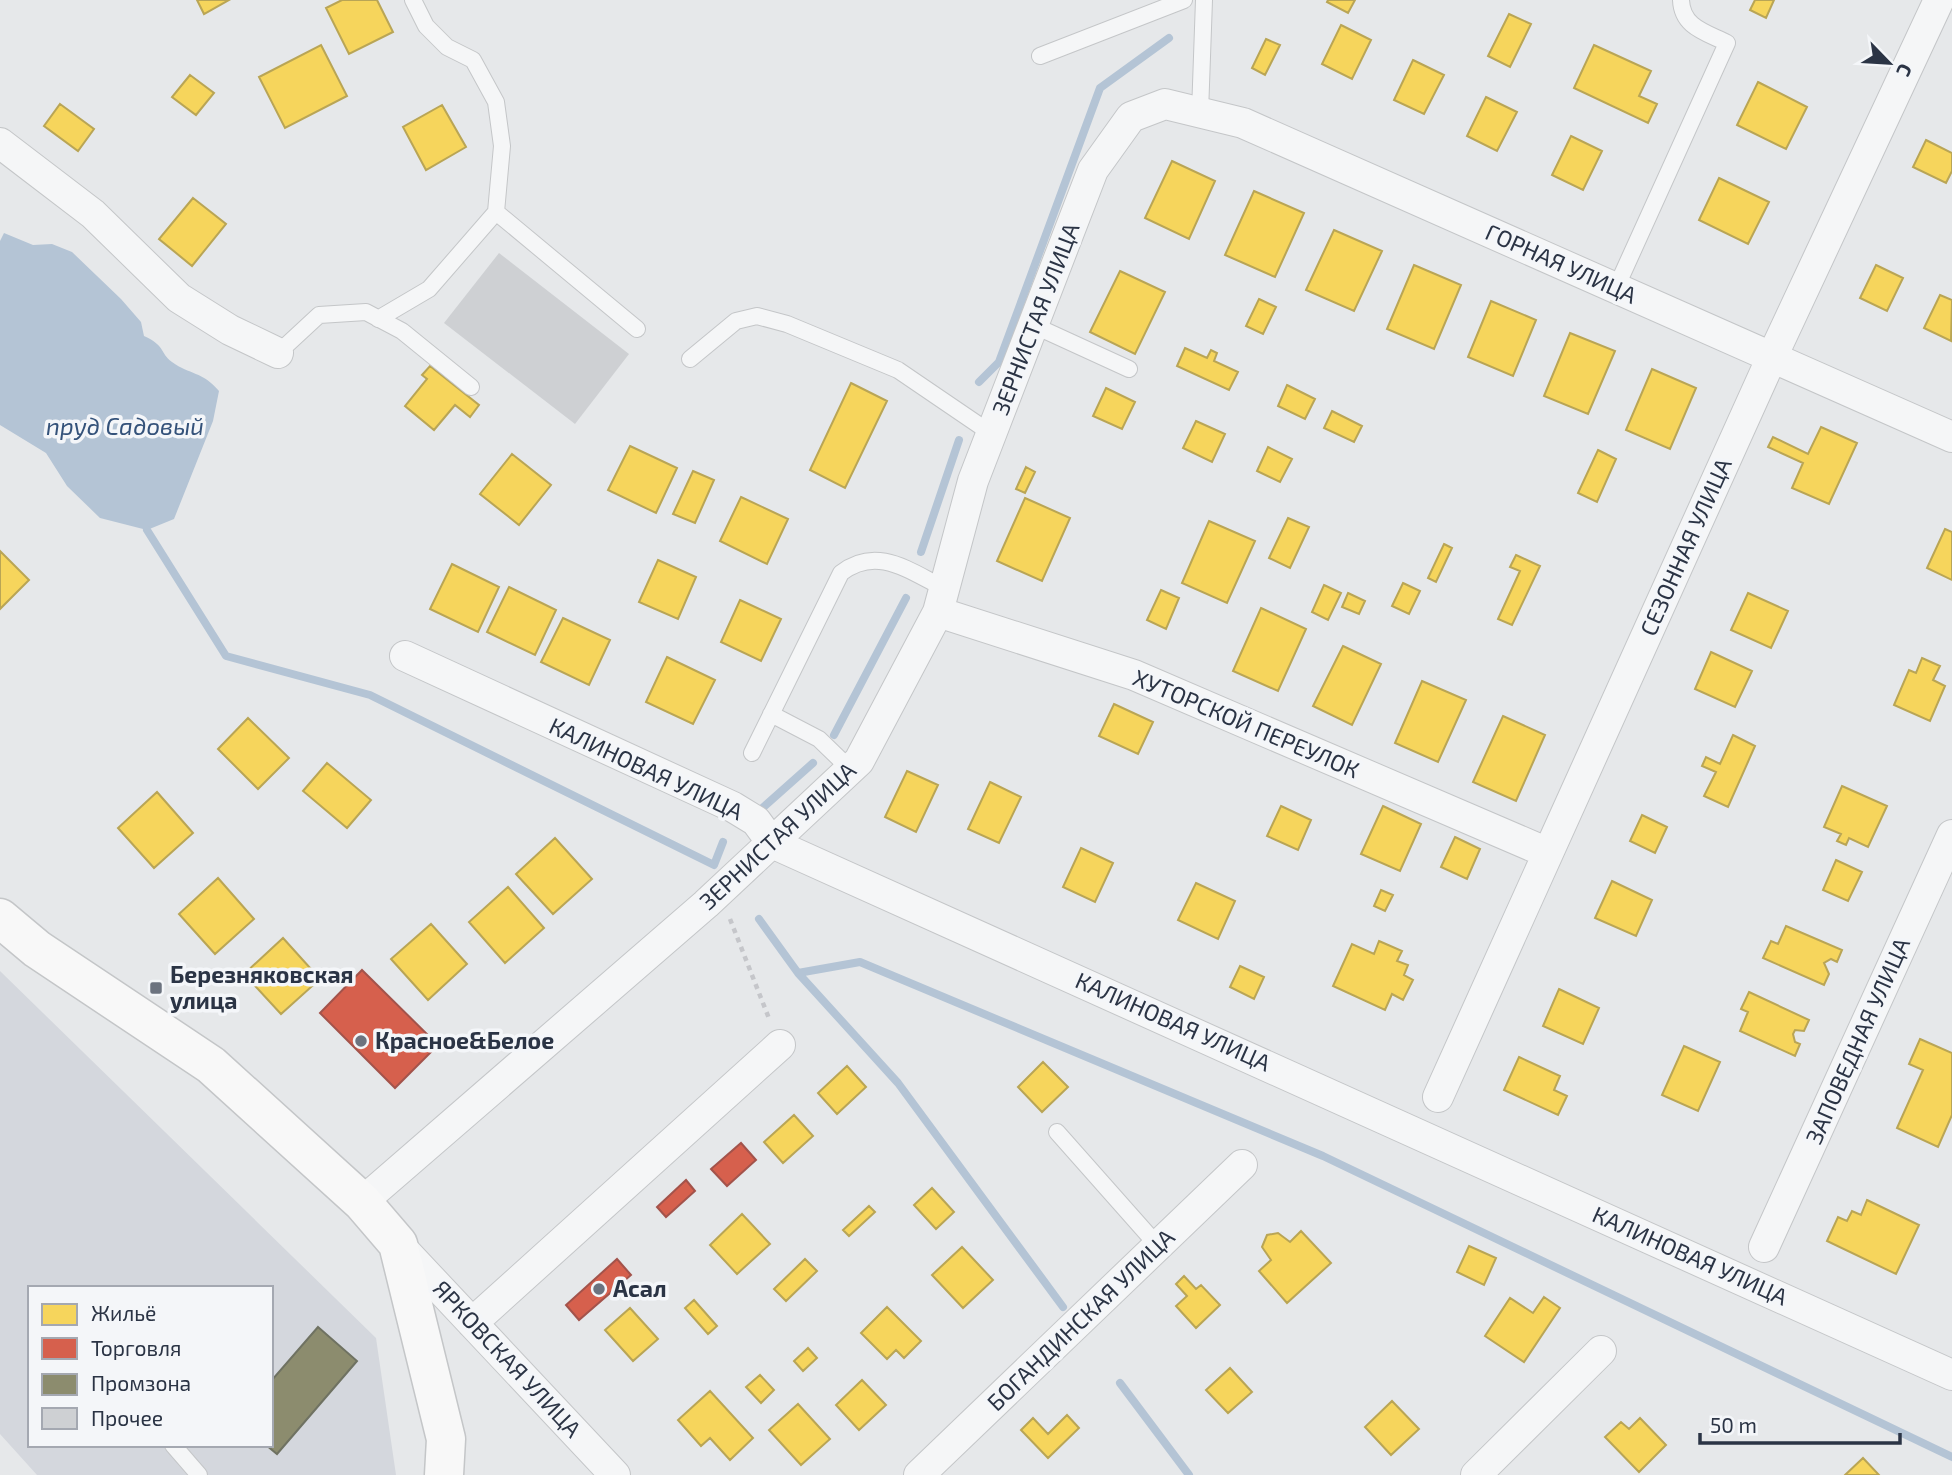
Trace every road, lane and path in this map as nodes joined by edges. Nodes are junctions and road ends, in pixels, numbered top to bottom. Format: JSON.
{"nodes":[{"id":1,"x":414,"y":0,"type":"edge"},
{"id":2,"x":1184,"y":0,"type":"edge"},
{"id":3,"x":1203,"y":0,"type":"edge"},
{"id":4,"x":1681,"y":0,"type":"edge"},
{"id":5,"x":1939,"y":0,"type":"edge"},
{"id":6,"x":1040,"y":56,"type":"dead end"},
{"id":7,"x":1165,"y":104,"type":"joint"},
{"id":8,"x":1200,"y":113,"type":"junction"},
{"id":9,"x":0,"y":143,"type":"edge"},
{"id":10,"x":496,"y":212,"type":"junction"},
{"id":11,"x":1616,"y":288,"type":"junction"},
{"id":12,"x":378,"y":319,"type":"junction"},
{"id":13,"x":1033,"y":325,"type":"junction"},
{"id":14,"x":637,"y":329,"type":"dead end"},
{"id":15,"x":278,"y":353,"type":"joint"},
{"id":16,"x":1772,"y":357,"type":"junction"},
{"id":17,"x":690,"y":359,"type":"dead end"},
{"id":18,"x":1129,"y":369,"type":"dead end"},
{"id":19,"x":471,"y":387,"type":"dead end"},
{"id":20,"x":992,"y":434,"type":"junction"},
{"id":21,"x":1952,"y":437,"type":"edge"},
{"id":22,"x":941,"y":600,"type":"junction"},
{"id":23,"x":405,"y":656,"type":"dead end"},
{"id":24,"x":771,"y":714,"type":"junction"},
{"id":25,"x":752,"y":753,"type":"dead end"},
{"id":26,"x":850,"y":769,"type":"junction"},
{"id":27,"x":1952,"y":835,"type":"edge"},
{"id":28,"x":772,"y":843,"type":"junction"},
{"id":29,"x":1548,"y":853,"type":"junction"},
{"id":30,"x":719,"y":892,"type":"junction"},
{"id":31,"x":0,"y":918,"type":"edge"},
{"id":32,"x":780,"y":1045,"type":"joint"},
{"id":33,"x":1438,"y":1097,"type":"dead end"},
{"id":34,"x":1057,"y":1132,"type":"dead end"},
{"id":35,"x":1242,"y":1165,"type":"dead end"},
{"id":36,"x":362,"y":1202,"type":"junction"},
{"id":37,"x":398,"y":1244,"type":"junction"},
{"id":38,"x":1158,"y":1246,"type":"junction"},
{"id":39,"x":1764,"y":1247,"type":"dead end"},
{"id":40,"x":472,"y":1323,"type":"junction"},
{"id":41,"x":1601,"y":1351,"type":"dead end"},
{"id":42,"x":1952,"y":1375,"type":"edge"},
{"id":43,"x":175,"y":1447,"type":"edge"},
{"id":44,"x":199,"y":1475,"type":"edge"},
{"id":45,"x":443,"y":1475,"type":"edge"},
{"id":46,"x":615,"y":1475,"type":"edge"},
{"id":47,"x":919,"y":1475,"type":"edge"},
{"id":48,"x":1476,"y":1475,"type":"edge"}],
"edges":[{"from":1,"to":10,"type":"lane"},
{"from":2,"to":6,"type":"lane"},
{"from":3,"to":8,"type":"lane"},
{"from":4,"to":11,"type":"lane"},
{"from":5,"to":16,"type":"street","name":"СЕЗОННАЯ УЛИЦА"},
{"from":7,"to":8,"type":"street","name":"ГОРНАЯ УЛИЦА"},
{"from":7,"to":13,"type":"street","name":"ЗЕРНИСТАЯ УЛИЦА"},
{"from":8,"to":11,"type":"street","name":"ГОРНАЯ УЛИЦА"},
{"from":9,"to":15,"type":"street"},
{"from":10,"to":12,"type":"lane"},
{"from":10,"to":14,"type":"lane"},
{"from":11,"to":16,"type":"street","name":"ГОРНАЯ УЛИЦА"},
{"from":12,"to":15,"type":"lane"},
{"from":12,"to":19,"type":"lane"},
{"from":13,"to":18,"type":"lane"},
{"from":13,"to":20,"type":"street","name":"ЗЕРНИСТАЯ УЛИЦА"},
{"from":16,"to":21,"type":"street","name":"ГОРНАЯ УЛИЦА"},
{"from":16,"to":29,"type":"street","name":"СЕЗОННАЯ УЛИЦА"},
{"from":17,"to":20,"type":"lane"},
{"from":20,"to":22,"type":"street","name":"ЗЕРНИСТАЯ УЛИЦА"},
{"from":22,"to":24,"type":"lane"},
{"from":22,"to":26,"type":"street","name":"ЗЕРНИСТАЯ УЛИЦА"},
{"from":22,"to":29,"type":"street","name":"ХУТОРСКОЙ ПЕРЕУЛОК"},
{"from":23,"to":28,"type":"street","name":"КАЛИНОВАЯ УЛИЦА"},
{"from":24,"to":25,"type":"lane"},
{"from":24,"to":26,"type":"lane"},
{"from":26,"to":28,"type":"street","name":"ЗЕРНИСТАЯ УЛИЦА"},
{"from":27,"to":39,"type":"street","name":"ЗАПОВЕДНАЯ УЛИЦА"},
{"from":28,"to":30,"type":"street","name":"ЗЕРНИСТАЯ УЛИЦА"},
{"from":28,"to":42,"type":"street","name":"КАЛИНОВАЯ УЛИЦА"},
{"from":29,"to":33,"type":"street","name":"СЕЗОННАЯ УЛИЦА"},
{"from":30,"to":32,"type":"path"},
{"from":30,"to":36,"type":"street","name":"ЗЕРНИСТАЯ УЛИЦА"},
{"from":31,"to":36,"type":"street"},
{"from":32,"to":40,"type":"street"},
{"from":34,"to":38,"type":"lane"},
{"from":35,"to":38,"type":"street","name":"БОГАНДИНСКАЯ УЛИЦА"},
{"from":36,"to":37,"type":"street"},
{"from":37,"to":40,"type":"street","name":"ЯРКОВСКАЯ УЛИЦА"},
{"from":37,"to":45,"type":"street"},
{"from":38,"to":47,"type":"street","name":"БОГАНДИНСКАЯ УЛИЦА"},
{"from":40,"to":46,"type":"street","name":"ЯРКОВСКАЯ УЛИЦА"},
{"from":41,"to":48,"type":"street"},
{"from":43,"to":44,"type":"lane"}]}
